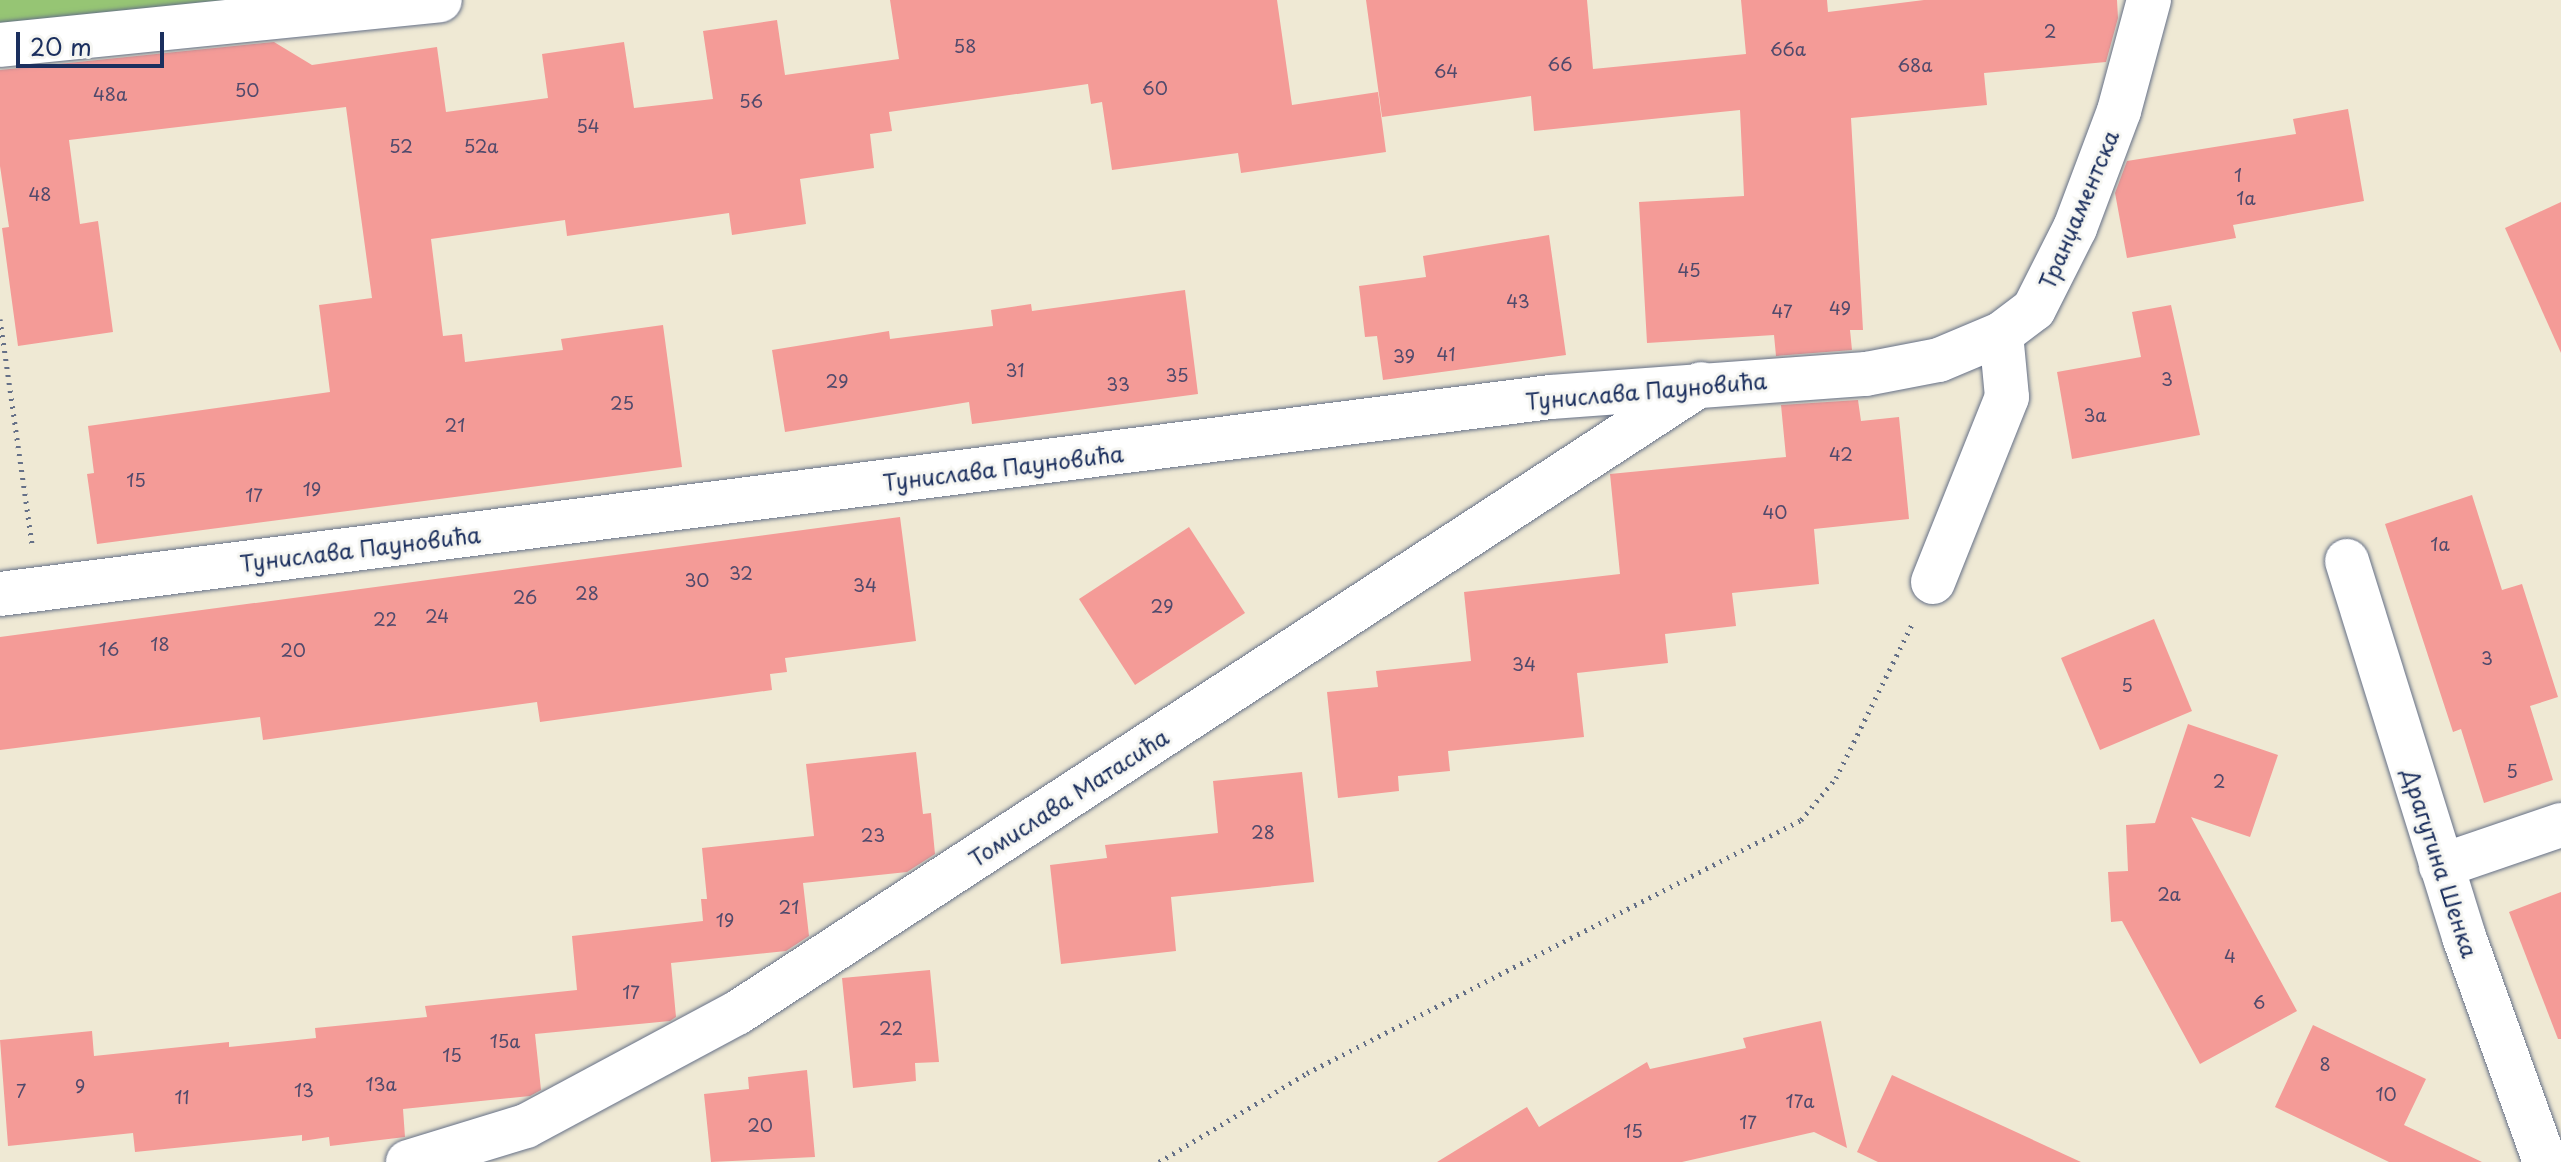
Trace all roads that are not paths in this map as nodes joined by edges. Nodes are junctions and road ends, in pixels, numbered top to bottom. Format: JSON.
{"nodes":[{"id":1,"x":440,"y":0,"type":"edge"},
{"id":2,"x":2149,"y":0,"type":"edge"},
{"id":3,"x":0,"y":45,"type":"edge"},
{"id":4,"x":2001,"y":334,"type":"junction"},
{"id":5,"x":1703,"y":383,"type":"junction"},
{"id":6,"x":2347,"y":561,"type":"dead end"},
{"id":7,"x":1933,"y":582,"type":"road end"},
{"id":8,"x":19,"y":591,"type":"edge"},
{"id":9,"x":2561,"y":825,"type":"edge"},
{"id":10,"x":2441,"y":866,"type":"junction"},
{"id":11,"x":408,"y":1162,"type":"edge"},
{"id":12,"x":2545,"y":1162,"type":"edge"}],
"edges":[{"from":1,"to":3,"type":"street"},
{"from":2,"to":4,"type":"street","name":"Транџаментска"},
{"from":4,"to":5,"type":"street","name":"Тунислава Пауновића"},
{"from":4,"to":7,"type":"street"},
{"from":5,"to":8,"type":"street","name":"Тунислава Пауновића"},
{"from":5,"to":11,"type":"street","name":"Томислава Матасића"},
{"from":6,"to":10,"type":"street","name":"Драгутина Шенка"},
{"from":9,"to":10,"type":"street"},
{"from":10,"to":12,"type":"street","name":"Драгутина Шенка"}]}
